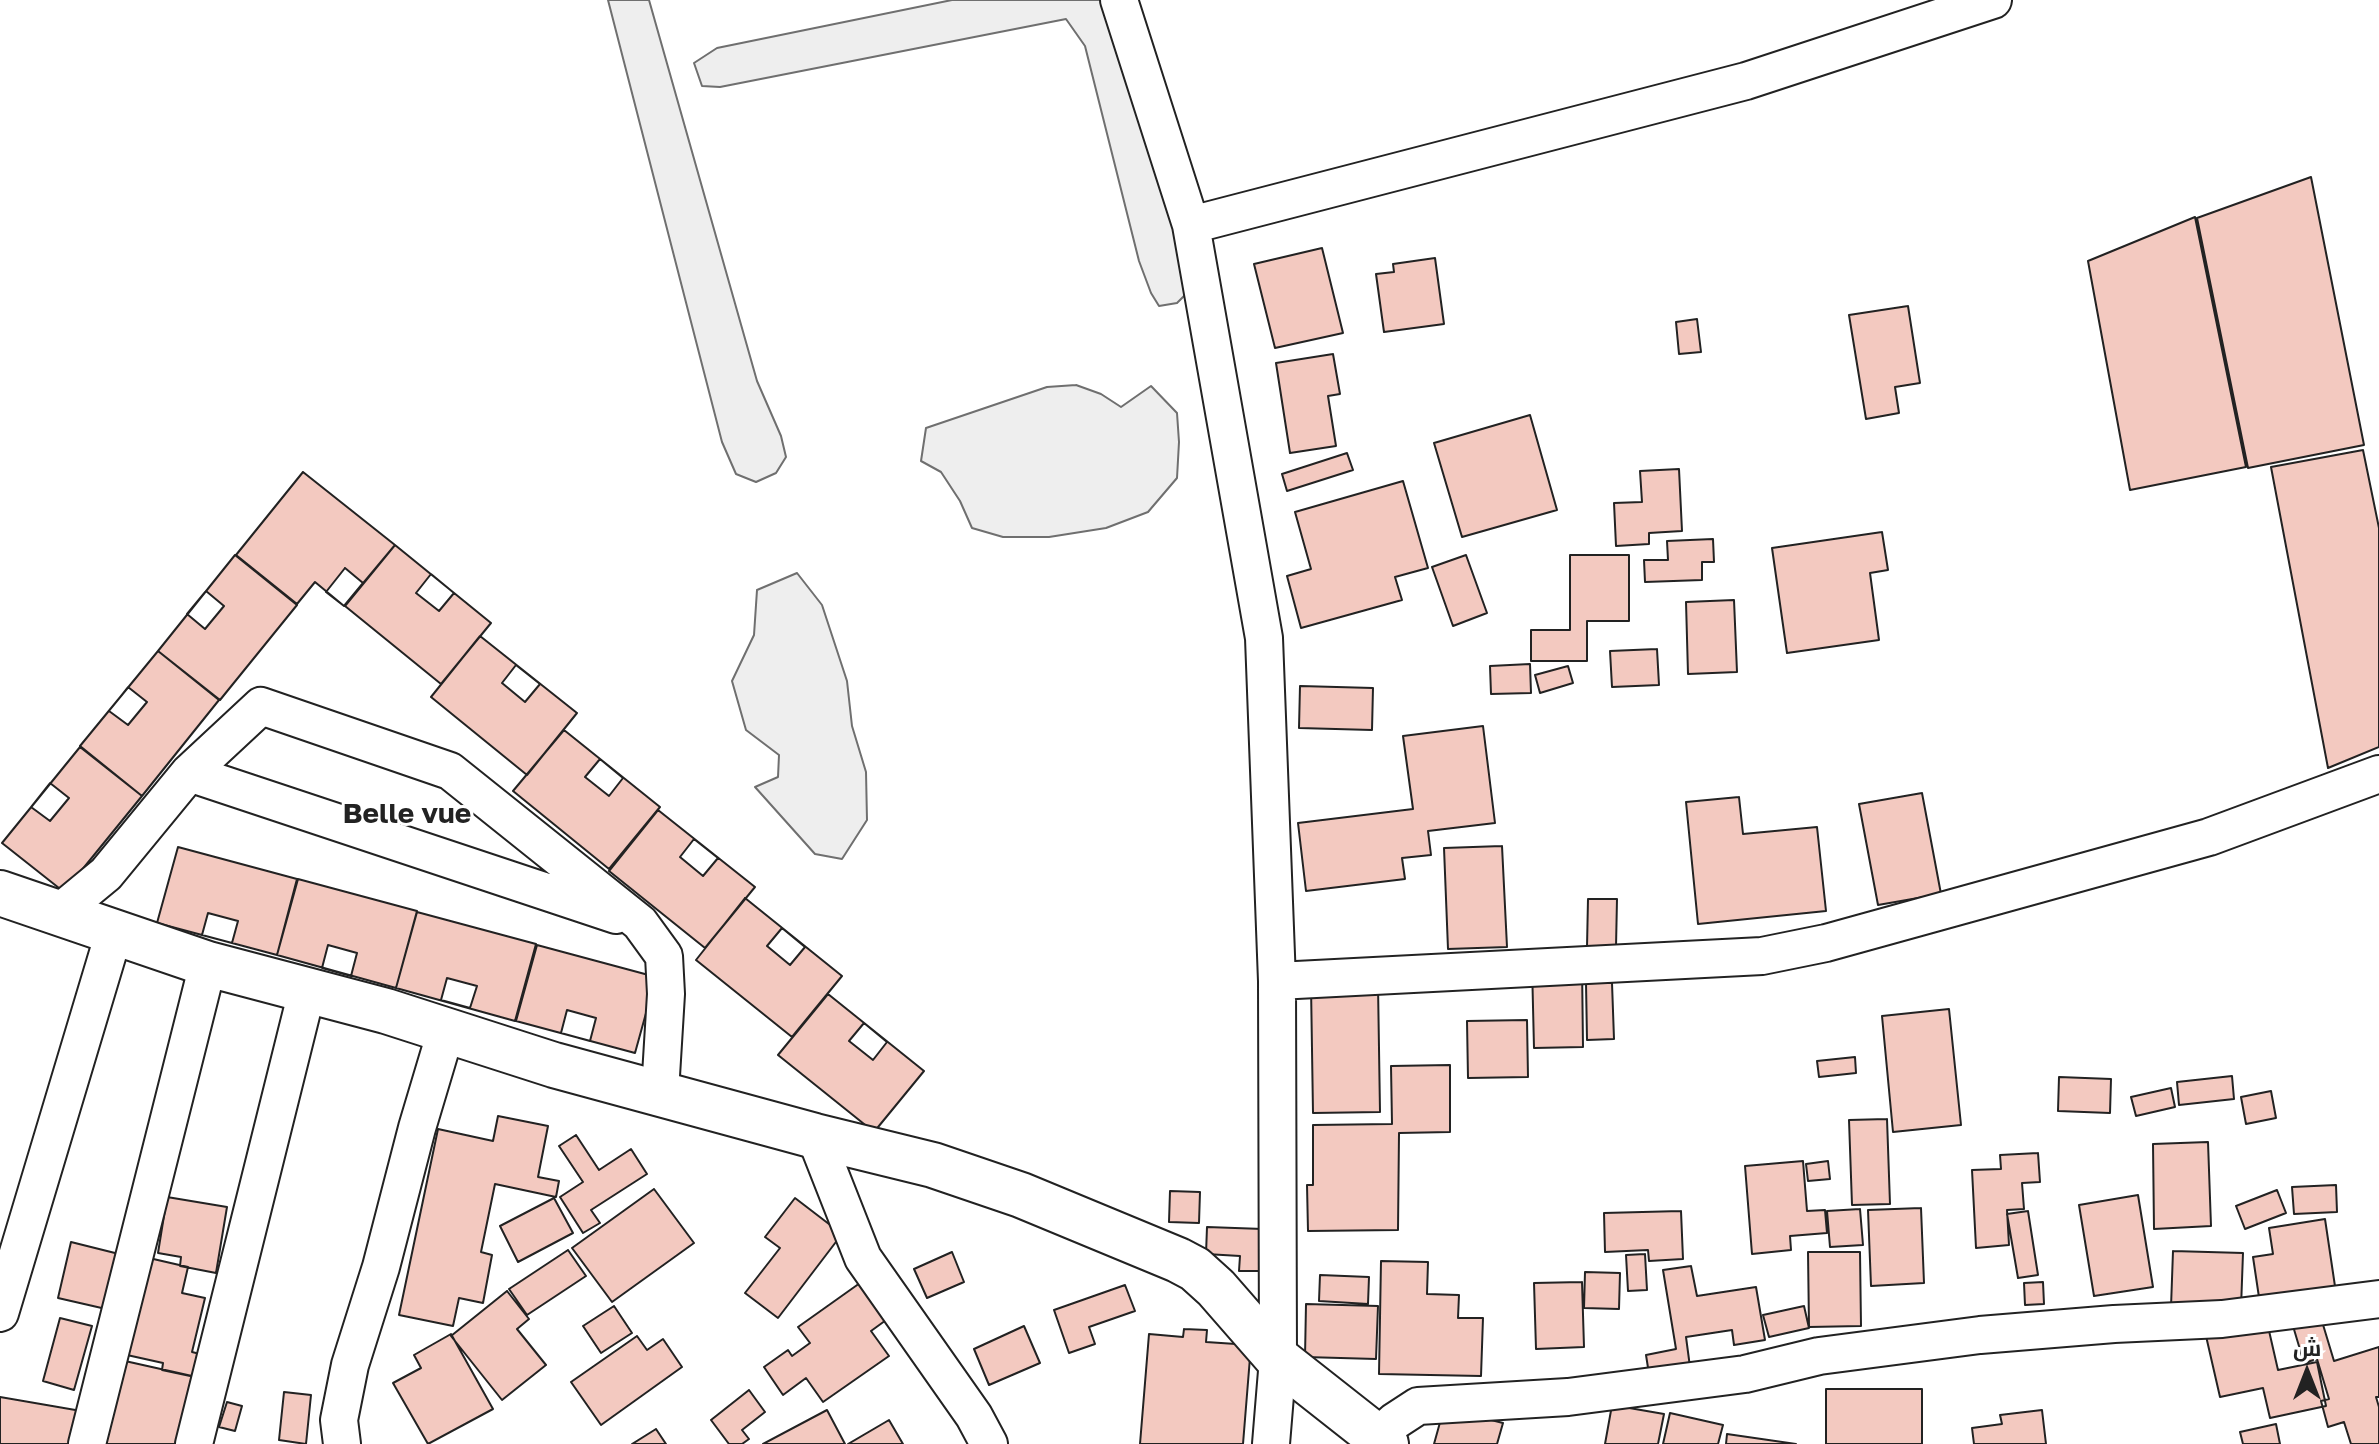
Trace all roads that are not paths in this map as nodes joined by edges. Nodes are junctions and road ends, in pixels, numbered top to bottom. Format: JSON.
{"nodes":[{"id":1,"x":1119,"y":0,"type":"edge"},
{"id":2,"x":1993,"y":0,"type":"edge"},
{"id":3,"x":1191,"y":225,"type":"junction"},
{"id":4,"x":189,"y":773,"type":"junction"},
{"id":5,"x":2379,"y":774,"type":"edge"},
{"id":6,"x":0,"y":893,"type":"edge"},
{"id":7,"x":60,"y":912,"type":"junction"},
{"id":8,"x":640,"y":923,"type":"junction"},
{"id":9,"x":114,"y":933,"type":"junction"},
{"id":10,"x":208,"y":964,"type":"junction"},
{"id":11,"x":1277,"y":981,"type":"junction"},
{"id":12,"x":307,"y":991,"type":"junction"},
{"id":13,"x":446,"y":1031,"type":"junction"},
{"id":14,"x":660,"y":1092,"type":"junction"},
{"id":15,"x":815,"y":1136,"type":"junction"},
{"id":16,"x":2379,"y":1299,"type":"edge"},
{"id":17,"x":0,"y":1313,"type":"edge"},
{"id":18,"x":1278,"y":1359,"type":"junction"},
{"id":19,"x":1382,"y":1441,"type":"edge"},
{"id":20,"x":87,"y":1444,"type":"edge"},
{"id":21,"x":194,"y":1444,"type":"edge"},
{"id":22,"x":342,"y":1444,"type":"edge"},
{"id":23,"x":989,"y":1444,"type":"edge"},
{"id":24,"x":1271,"y":1444,"type":"edge"}],
"edges":[{"from":1,"to":3,"type":"street"},
{"from":2,"to":3,"type":"street"},
{"from":3,"to":11,"type":"street"},
{"from":4,"to":7,"type":"street"},
{"from":4,"to":8,"type":"street"},
{"from":4,"to":8,"type":"street"},
{"from":5,"to":11,"type":"street"},
{"from":6,"to":7,"type":"main road"},
{"from":7,"to":9,"type":"main road"},
{"from":8,"to":14,"type":"street"},
{"from":9,"to":10,"type":"main road"},
{"from":9,"to":17,"type":"street"},
{"from":10,"to":12,"type":"main road"},
{"from":10,"to":20,"type":"street"},
{"from":11,"to":18,"type":"street"},
{"from":12,"to":13,"type":"main road"},
{"from":12,"to":21,"type":"street"},
{"from":13,"to":14,"type":"main road"},
{"from":13,"to":22,"type":"street"},
{"from":14,"to":15,"type":"main road"},
{"from":15,"to":18,"type":"main road"},
{"from":15,"to":23,"type":"street"},
{"from":16,"to":19,"type":"street"},
{"from":18,"to":19,"type":"main road"},
{"from":18,"to":24,"type":"street"}]}
